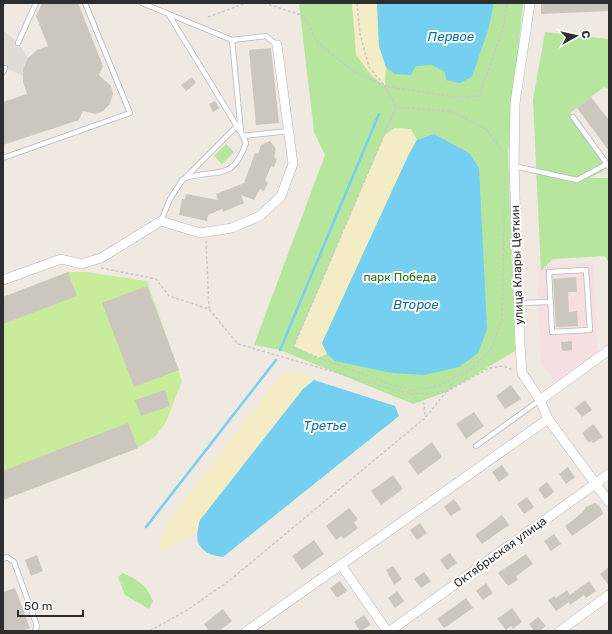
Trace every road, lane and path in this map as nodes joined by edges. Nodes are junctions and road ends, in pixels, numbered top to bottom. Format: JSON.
{"nodes":[{"id":1,"x":6,"y":3,"type":"edge"},
{"id":2,"x":36,"y":3,"type":"edge"},
{"id":3,"x":85,"y":3,"type":"edge"},
{"id":4,"x":142,"y":3,"type":"edge"},
{"id":5,"x":246,"y":3,"type":"edge"},
{"id":6,"x":264,"y":3,"type":"edge"},
{"id":7,"x":357,"y":3,"type":"edge"},
{"id":8,"x":507,"y":3,"type":"edge"},
{"id":9,"x":530,"y":3,"type":"edge"},
{"id":10,"x":3,"y":7,"type":"edge"},
{"id":11,"x":169,"y":15,"type":"junction"},
{"id":12,"x":208,"y":17,"type":"dead end"},
{"id":13,"x":232,"y":40,"type":"junction"},
{"id":14,"x":18,"y":43,"type":"dead end"},
{"id":15,"x":277,"y":45,"type":"joint"},
{"id":16,"x":385,"y":86,"type":"junction"},
{"id":17,"x":396,"y":107,"type":"junction"},
{"id":18,"x":573,"y":117,"type":"dead end"},
{"id":19,"x":237,"y":126,"type":"junction"},
{"id":20,"x":289,"y":131,"type":"junction"},
{"id":21,"x":242,"y":136,"type":"junction"},
{"id":22,"x":3,"y":158,"type":"edge"},
{"id":23,"x":505,"y":162,"type":"dead end"},
{"id":24,"x":514,"y":166,"type":"junction"},
{"id":25,"x":608,"y":166,"type":"edge"},
{"id":26,"x":505,"y":177,"type":"dead end"},
{"id":27,"x":184,"y":179,"type":"junction"},
{"id":28,"x":160,"y":221,"type":"junction"},
{"id":29,"x":205,"y":232,"type":"junction"},
{"id":30,"x":96,"y":267,"type":"dead end"},
{"id":31,"x":3,"y":280,"type":"edge"},
{"id":32,"x":550,"y":302,"type":"junction"},
{"id":33,"x":520,"y":303,"type":"junction"},
{"id":34,"x":209,"y":309,"type":"junction"},
{"id":35,"x":609,"y":350,"type":"edge"},
{"id":36,"x":522,"y":373,"type":"junction"},
{"id":37,"x":446,"y":392,"type":"junction"},
{"id":38,"x":410,"y":394,"type":"junction"},
{"id":39,"x":540,"y":400,"type":"junction"},
{"id":40,"x":425,"y":418,"type":"junction"},
{"id":41,"x":548,"y":419,"type":"junction"},
{"id":42,"x":476,"y":446,"type":"dead end"},
{"id":43,"x":609,"y":474,"type":"edge"},
{"id":44,"x":596,"y":483,"type":"junction"},
{"id":45,"x":609,"y":502,"type":"edge"},
{"id":46,"x":3,"y":559,"type":"edge"},
{"id":47,"x":341,"y":565,"type":"junction"},
{"id":48,"x":609,"y":595,"type":"edge"},
{"id":49,"x":35,"y":631,"type":"edge"},
{"id":50,"x":150,"y":631,"type":"edge"},
{"id":51,"x":247,"y":631,"type":"edge"},
{"id":52,"x":386,"y":631,"type":"edge"},
{"id":53,"x":390,"y":631,"type":"edge"},
{"id":54,"x":560,"y":631,"type":"edge"}],
"edges":[{"from":1,"to":10,"type":"path"},
{"from":2,"to":14,"type":"lane"},
{"from":3,"to":22,"type":"lane"},
{"from":4,"to":11,"type":"lane"},
{"from":5,"to":12,"type":"path"},
{"from":6,"to":16,"type":"path"},
{"from":7,"to":16,"type":"path"},
{"from":8,"to":16,"type":"path"},
{"from":9,"to":24,"type":"street","name":"улица Клары Цеткин"},
{"from":11,"to":13,"type":"lane"},
{"from":11,"to":19,"type":"lane"},
{"from":13,"to":15,"type":"lane"},
{"from":13,"to":21,"type":"lane"},
{"from":15,"to":20,"type":"street"},
{"from":16,"to":17,"type":"path"},
{"from":17,"to":23,"type":"path"},
{"from":17,"to":26,"type":"path"},
{"from":18,"to":25,"type":"lane"},
{"from":19,"to":21,"type":"lane"},
{"from":19,"to":27,"type":"lane"},
{"from":20,"to":21,"type":"lane"},
{"from":20,"to":29,"type":"street"},
{"from":21,"to":27,"type":"lane"},
{"from":24,"to":25,"type":"lane"},
{"from":24,"to":33,"type":"street","name":"улица Клары Цеткин"},
{"from":27,"to":28,"type":"lane"},
{"from":28,"to":29,"type":"street"},
{"from":28,"to":31,"type":"street"},
{"from":29,"to":34,"type":"path"},
{"from":30,"to":34,"type":"path"},
{"from":32,"to":32,"type":"lane"},
{"from":32,"to":33,"type":"lane"},
{"from":33,"to":36,"type":"street","name":"улица Клары Цеткин"},
{"from":34,"to":38,"type":"path"},
{"from":35,"to":39,"type":"street"},
{"from":36,"to":37,"type":"path"},
{"from":36,"to":39,"type":"street","name":"улица Клары Цеткин"},
{"from":37,"to":38,"type":"path"},
{"from":37,"to":40,"type":"path"},
{"from":38,"to":40,"type":"path"},
{"from":39,"to":41,"type":"street","name":"улица Клары Цеткин"},
{"from":39,"to":42,"type":"lane"},
{"from":40,"to":50,"type":"path"},
{"from":41,"to":44,"type":"street","name":"улица Клары Цеткин"},
{"from":41,"to":47,"type":"street"},
{"from":43,"to":44,"type":"street","name":"Октябрьская улица"},
{"from":44,"to":45,"type":"street","name":"улица Клары Цеткин"},
{"from":44,"to":53,"type":"street","name":"Октябрьская улица"},
{"from":46,"to":49,"type":"lane"},
{"from":47,"to":51,"type":"street"},
{"from":47,"to":52,"type":"street"},
{"from":48,"to":54,"type":"street"}]}
